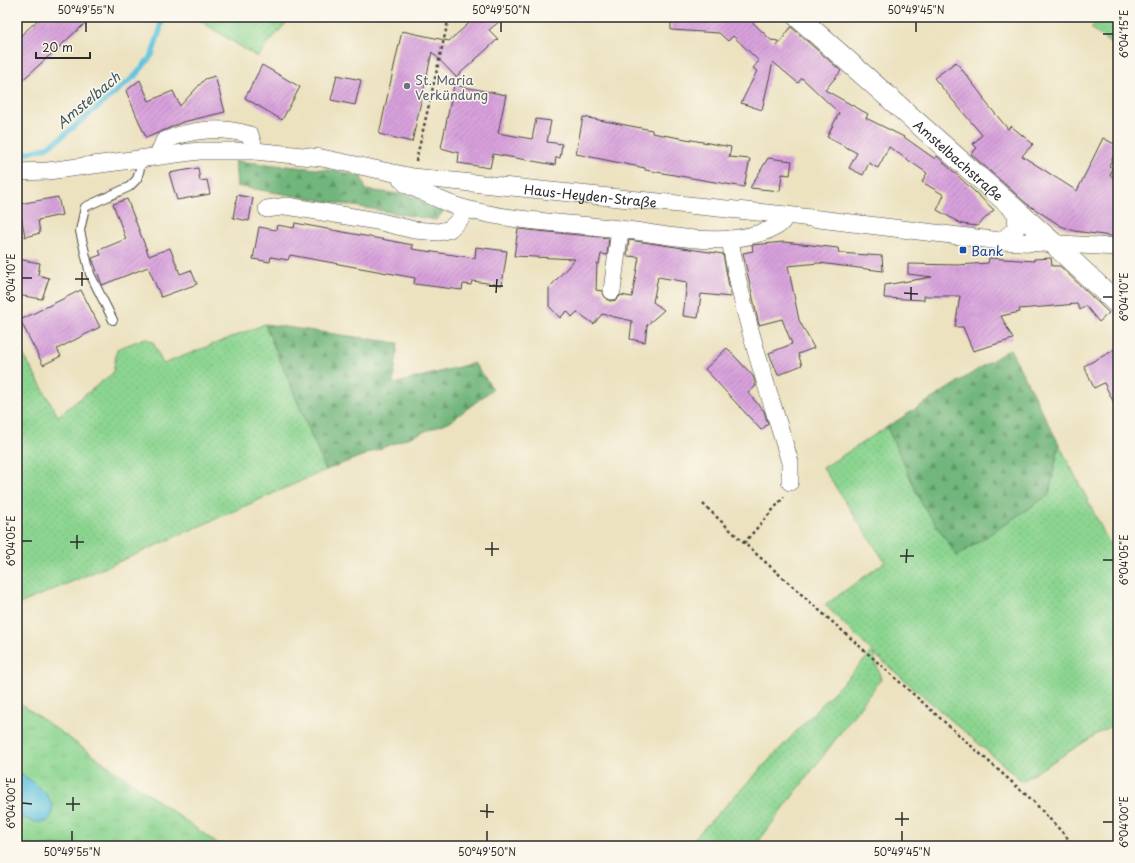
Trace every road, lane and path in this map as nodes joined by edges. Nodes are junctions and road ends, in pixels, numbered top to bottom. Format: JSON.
{"nodes":[{"id":1,"x":449,"y":17,"type":"edge"},
{"id":2,"x":798,"y":17,"type":"edge"},
{"id":3,"x":151,"y":156,"type":"junction"},
{"id":4,"x":17,"y":172,"type":"edge"},
{"id":5,"x":394,"y":174,"type":"junction"},
{"id":6,"x":412,"y":177,"type":"junction"},
{"id":7,"x":267,"y":209,"type":"dead end"},
{"id":8,"x":466,"y":209,"type":"junction"},
{"id":9,"x":1017,"y":212,"type":"junction"},
{"id":10,"x":786,"y":215,"type":"junction"},
{"id":11,"x":620,"y":228,"type":"junction"},
{"id":12,"x":730,"y":239,"type":"junction"},
{"id":13,"x":1001,"y":241,"type":"junction"},
{"id":14,"x":1054,"y":244,"type":"junction"},
{"id":15,"x":1118,"y":247,"type":"edge"},
{"id":16,"x":612,"y":291,"type":"dead end"},
{"id":17,"x":1118,"y":304,"type":"edge"},
{"id":18,"x":113,"y":320,"type":"dead end"},
{"id":19,"x":790,"y":482,"type":"joint"},
{"id":20,"x":703,"y":504,"type":"dead end"},
{"id":21,"x":744,"y":543,"type":"junction"},
{"id":22,"x":1075,"y":846,"type":"edge"}],
"edges":[{"from":1,"to":6,"type":"path"},
{"from":2,"to":9,"type":"street","name":"Amstelbachstraße"},
{"from":3,"to":4,"type":"street"},
{"from":3,"to":5,"type":"street","name":"Haus-Heyden-Straße"},
{"from":3,"to":18,"type":"lane"},
{"from":5,"to":6,"type":"street","name":"Haus-Heyden-Straße"},
{"from":5,"to":8,"type":"street","name":"Haus-Heyden-Straße"},
{"from":6,"to":10,"type":"street","name":"Haus-Heyden-Straße"},
{"from":7,"to":8,"type":"street"},
{"from":8,"to":11,"type":"street","name":"Haus-Heyden-Straße"},
{"from":9,"to":13,"type":"street"},
{"from":9,"to":14,"type":"street","name":"Amstelbachstraße"},
{"from":10,"to":12,"type":"street","name":"Haus-Heyden-Straße"},
{"from":10,"to":13,"type":"street","name":"Haus-Heyden-Straße"},
{"from":11,"to":12,"type":"street","name":"Haus-Heyden-Straße"},
{"from":11,"to":16,"type":"street"},
{"from":12,"to":19,"type":"street"},
{"from":13,"to":14,"type":"street","name":"Haus-Heyden-Straße"},
{"from":14,"to":15,"type":"street","name":"Haus-Heyden-Straße"},
{"from":14,"to":17,"type":"street","name":"Amstelbachstraße"},
{"from":19,"to":21,"type":"path"},
{"from":20,"to":21,"type":"path"},
{"from":21,"to":22,"type":"path"}]}
